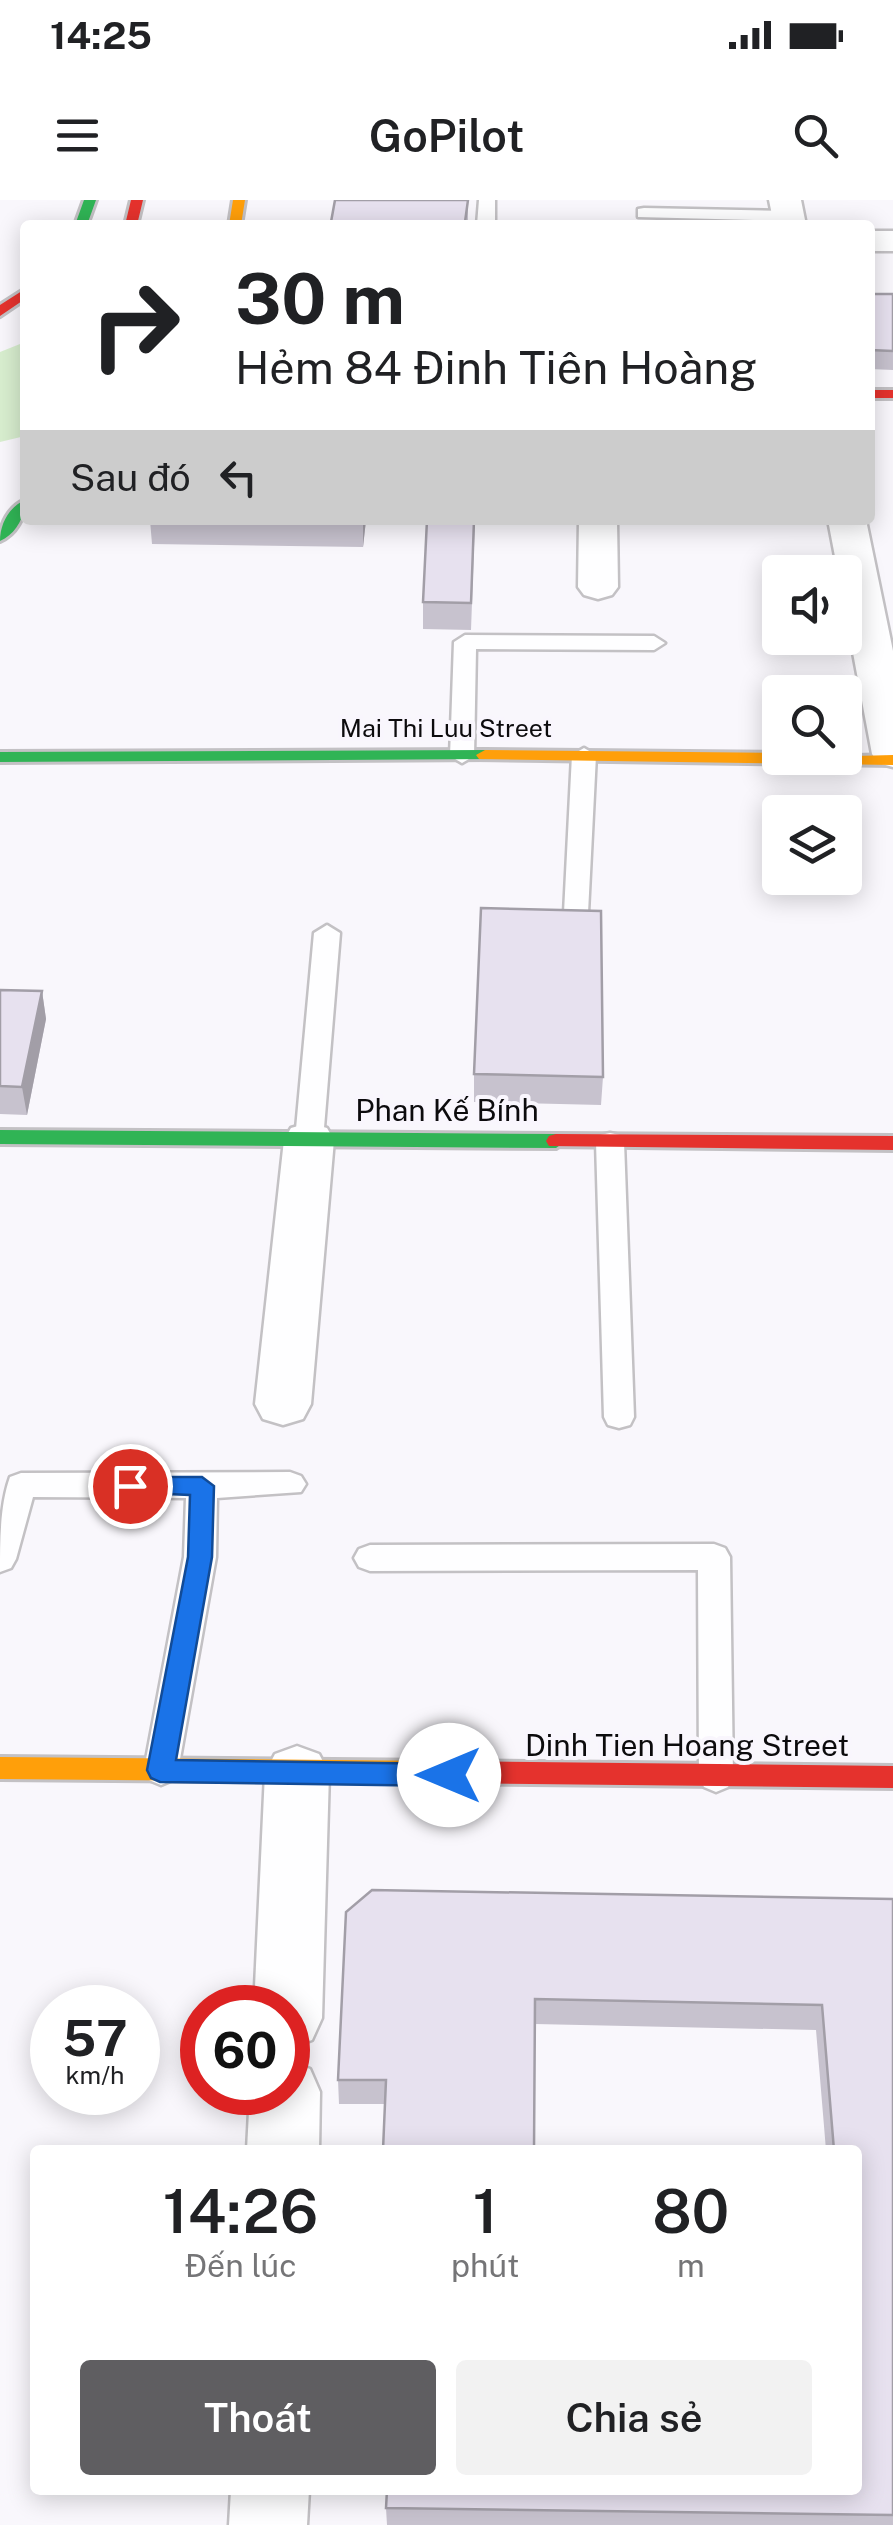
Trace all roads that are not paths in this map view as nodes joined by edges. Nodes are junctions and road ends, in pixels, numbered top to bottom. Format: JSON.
{"nodes":[{"id":1,"x":788,"y":213,"type":"edge"},
{"id":2,"x":644,"y":214,"type":"dead end"},
{"id":3,"x":20,"y":297,"type":"edge"},
{"id":4,"x":0,"y":312,"type":"edge"},
{"id":5,"x":20,"y":511,"type":"edge"},
{"id":6,"x":598,"y":525,"type":"edge"},
{"id":7,"x":848,"y":525,"type":"edge"},
{"id":8,"x":0,"y":536,"type":"edge"},
{"id":9,"x":598,"y":587,"type":"dead end"},
{"id":10,"x":654,"y":642,"type":"dead end"},
{"id":11,"x":584,"y":755,"type":"junction"},
{"id":12,"x":462,"y":756,"type":"junction"},
{"id":13,"x":0,"y":757,"type":"edge"},
{"id":14,"x":893,"y":757,"type":"edge"},
{"id":15,"x":576,"y":913,"type":"edge"},
{"id":16,"x":327,"y":933,"type":"dead end"},
{"id":17,"x":0,"y":1136,"type":"edge"},
{"id":18,"x":309,"y":1140,"type":"junction"},
{"id":19,"x":610,"y":1142,"type":"junction"},
{"id":20,"x":893,"y":1143,"type":"edge"},
{"id":21,"x":283,"y":1404,"type":"dead end"},
{"id":22,"x":619,"y":1417,"type":"dead end"},
{"id":23,"x":290,"y":1484,"type":"dead end"},
{"id":24,"x":202,"y":1486,"type":"junction"},
{"id":25,"x":370,"y":1558,"type":"dead end"},
{"id":26,"x":0,"y":1559,"type":"edge"},
{"id":27,"x":0,"y":1768,"type":"edge"},
{"id":28,"x":160,"y":1770,"type":"junction"},
{"id":29,"x":297,"y":1773,"type":"junction"},
{"id":30,"x":716,"y":1777,"type":"junction"},
{"id":31,"x":893,"y":1777,"type":"edge"},
{"id":32,"x":289,"y":1985,"type":"edge"},
{"id":33,"x":284,"y":2115,"type":"edge"},
{"id":34,"x":282,"y":2145,"type":"edge"},
{"id":35,"x":270,"y":2495,"type":"edge"},
{"id":36,"x":268,"y":2525,"type":"edge"}],
"edges":[{"from":1,"to":2,"type":"lane"},
{"from":3,"to":4,"type":"street"},
{"from":5,"to":8,"type":"street"},
{"from":6,"to":9,"type":"street"},
{"from":7,"to":14,"type":"street"},
{"from":10,"to":12,"type":"lane"},
{"from":11,"to":12,"type":"street","name":"Mai Thi Luu Street"},
{"from":11,"to":14,"type":"street","name":"Mai Thi Luu Street"},
{"from":11,"to":15,"type":"lane"},
{"from":12,"to":13,"type":"street","name":"Mai Thi Luu Street"},
{"from":16,"to":18,"type":"lane"},
{"from":17,"to":18,"type":"street","name":"Phan Kế Bính"},
{"from":18,"to":19,"type":"street","name":"Phan Kế Bính"},
{"from":18,"to":21,"type":"street"},
{"from":19,"to":20,"type":"street","name":"Phan Kế Bính"},
{"from":19,"to":22,"type":"lane"},
{"from":23,"to":24,"type":"lane"},
{"from":24,"to":26,"type":"lane"},
{"from":24,"to":28,"type":"lane"},
{"from":25,"to":30,"type":"lane"},
{"from":27,"to":28,"type":"street","name":"Dinh Tien Hoang Street"},
{"from":28,"to":29,"type":"street","name":"Dinh Tien Hoang Street"},
{"from":29,"to":30,"type":"street","name":"Dinh Tien Hoang Street"},
{"from":29,"to":32,"type":"street"},
{"from":30,"to":31,"type":"street","name":"Dinh Tien Hoang Street"},
{"from":33,"to":34,"type":"street"},
{"from":35,"to":36,"type":"street"}]}
